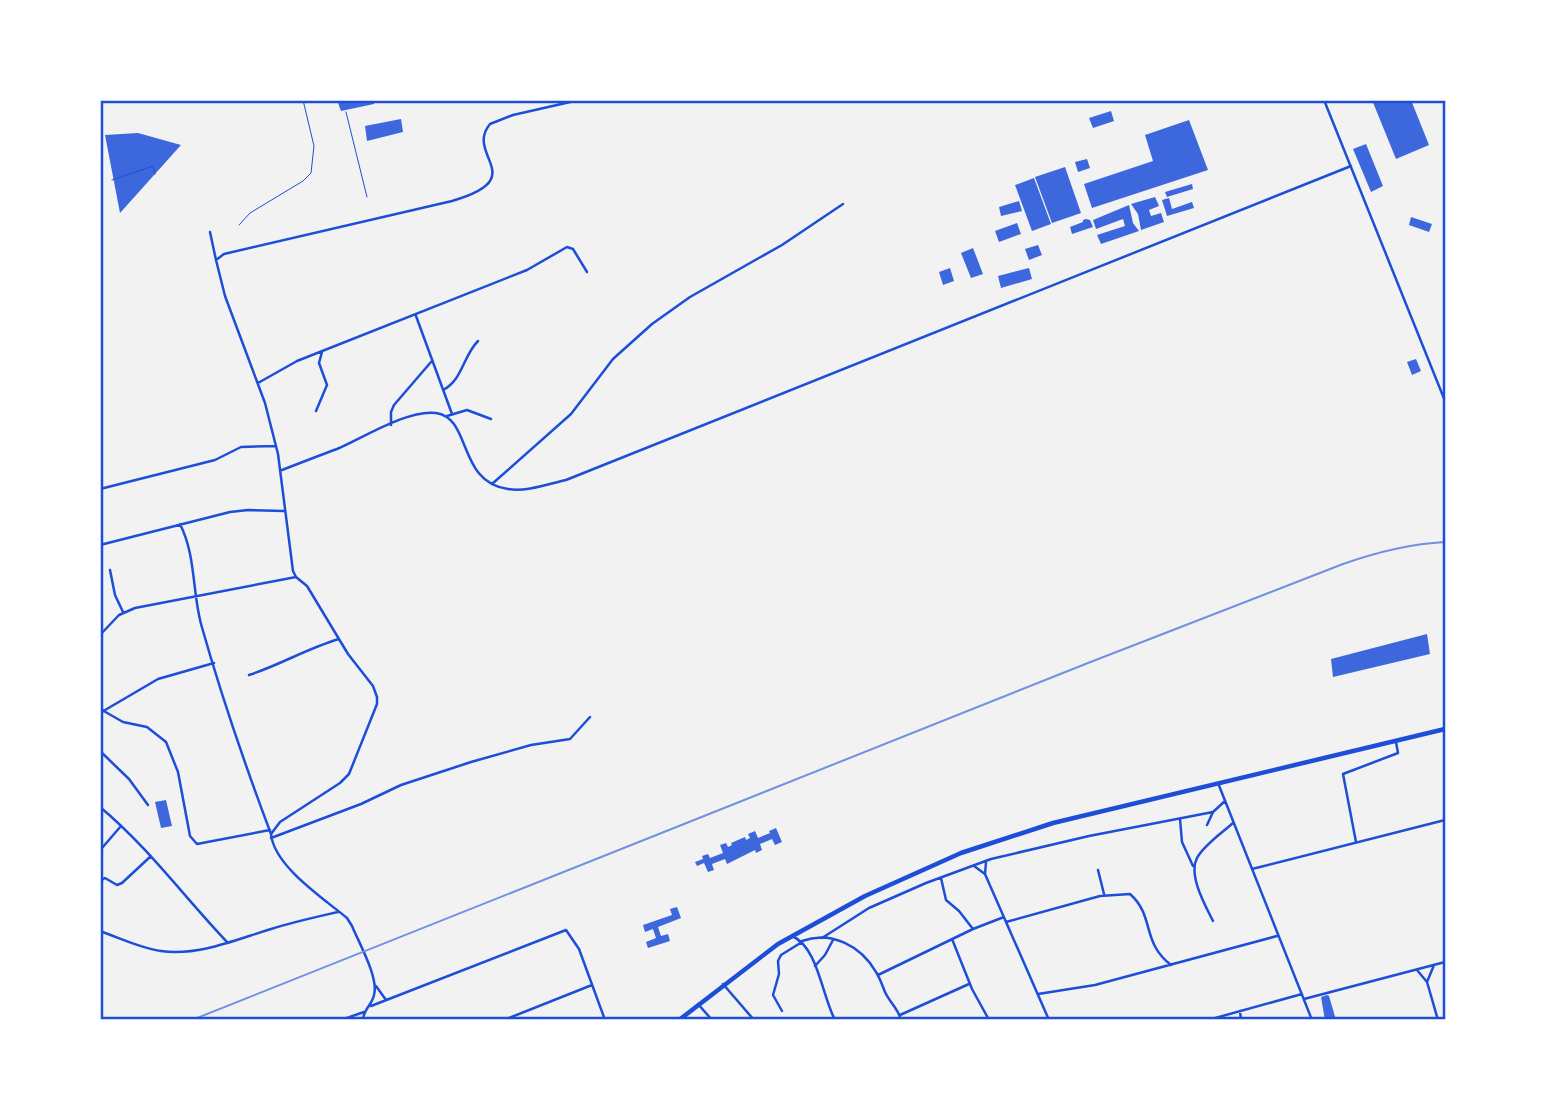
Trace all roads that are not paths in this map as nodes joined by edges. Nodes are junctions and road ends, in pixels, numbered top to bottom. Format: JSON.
{"nodes":[{"id":1,"x":579,"y":100,"type":"edge"},
{"id":2,"x":1325,"y":100,"type":"edge"},
{"id":3,"x":346,"y":111,"type":"dead end"},
{"id":4,"x":1351,"y":166,"type":"junction"},
{"id":5,"x":367,"y":197,"type":"dead end"},
{"id":6,"x":843,"y":204,"type":"dead end"},
{"id":7,"x":210,"y":232,"type":"dead end"},
{"id":8,"x":216,"y":260,"type":"junction"},
{"id":9,"x":587,"y":272,"type":"dead end"},
{"id":10,"x":416,"y":316,"type":"junction"},
{"id":11,"x":478,"y":341,"type":"dead end"},
{"id":12,"x":323,"y":352,"type":"junction"},
{"id":13,"x":432,"y":362,"type":"junction"},
{"id":14,"x":258,"y":383,"type":"junction"},
{"id":15,"x":443,"y":390,"type":"junction"},
{"id":16,"x":1445,"y":401,"type":"edge"},
{"id":17,"x":316,"y":411,"type":"dead end"},
{"id":18,"x":452,"y":414,"type":"junction"},
{"id":19,"x":447,"y":416,"type":"junction"},
{"id":20,"x":491,"y":419,"type":"dead end"},
{"id":21,"x":391,"y":425,"type":"junction"},
{"id":22,"x":276,"y":446,"type":"junction"},
{"id":23,"x":282,"y":470,"type":"junction"},
{"id":24,"x":492,"y":484,"type":"junction"},
{"id":25,"x":100,"y":489,"type":"edge"},
{"id":26,"x":284,"y":512,"type":"junction"},
{"id":27,"x":180,"y":524,"type":"junction"},
{"id":28,"x":100,"y":545,"type":"edge"},
{"id":29,"x":110,"y":570,"type":"dead end"},
{"id":30,"x":296,"y":577,"type":"junction"},
{"id":31,"x":196,"y":595,"type":"junction"},
{"id":32,"x":123,"y":612,"type":"junction"},
{"id":33,"x":100,"y":635,"type":"edge"},
{"id":34,"x":339,"y":639,"type":"junction"},
{"id":35,"x":214,"y":663,"type":"junction"},
{"id":36,"x":249,"y":675,"type":"dead end"},
{"id":37,"x":101,"y":712,"type":"edge"},
{"id":38,"x":590,"y":717,"type":"dead end"},
{"id":39,"x":1445,"y":729,"type":"edge"},
{"id":40,"x":1396,"y":741,"type":"junction"},
{"id":41,"x":100,"y":751,"type":"edge"},
{"id":42,"x":1218,"y":783,"type":"junction"},
{"id":43,"x":1225,"y":801,"type":"junction"},
{"id":44,"x":148,"y":805,"type":"dead end"},
{"id":45,"x":100,"y":807,"type":"edge"},
{"id":46,"x":1213,"y":813,"type":"junction"},
{"id":47,"x":1180,"y":819,"type":"junction"},
{"id":48,"x":1445,"y":820,"type":"edge"},
{"id":49,"x":1233,"y":823,"type":"junction"},
{"id":50,"x":1207,"y":825,"type":"dead end"},
{"id":51,"x":121,"y":826,"type":"junction"},
{"id":52,"x":271,"y":834,"type":"junction"},
{"id":53,"x":1356,"y":842,"type":"junction"},
{"id":54,"x":102,"y":848,"type":"dead end"},
{"id":55,"x":151,"y":856,"type":"junction"},
{"id":56,"x":986,"y":862,"type":"junction"},
{"id":57,"x":974,"y":866,"type":"junction"},
{"id":58,"x":1194,"y":868,"type":"junction"},
{"id":59,"x":1252,"y":869,"type":"junction"},
{"id":60,"x":1098,"y":870,"type":"dead end"},
{"id":61,"x":985,"y":874,"type":"junction"},
{"id":62,"x":941,"y":877,"type":"junction"},
{"id":63,"x":100,"y":881,"type":"edge"},
{"id":64,"x":1104,"y":895,"type":"junction"},
{"id":65,"x":338,"y":912,"type":"junction"},
{"id":66,"x":1004,"y":917,"type":"junction"},
{"id":67,"x":1213,"y":921,"type":"dead end"},
{"id":68,"x":1006,"y":922,"type":"junction"},
{"id":69,"x":973,"y":929,"type":"junction"},
{"id":70,"x":100,"y":931,"type":"edge"},
{"id":71,"x":792,"y":936,"type":"junction"},
{"id":72,"x":1277,"y":936,"type":"junction"},
{"id":73,"x":822,"y":938,"type":"junction"},
{"id":74,"x":834,"y":939,"type":"junction"},
{"id":75,"x":952,"y":939,"type":"junction"},
{"id":76,"x":802,"y":941,"type":"junction"},
{"id":77,"x":228,"y":943,"type":"junction"},
{"id":78,"x":1445,"y":962,"type":"edge"},
{"id":79,"x":1171,"y":965,"type":"junction"},
{"id":80,"x":1434,"y":965,"type":"junction"},
{"id":81,"x":815,"y":966,"type":"junction"},
{"id":82,"x":1417,"y":970,"type":"junction"},
{"id":83,"x":878,"y":975,"type":"junction"},
{"id":84,"x":1427,"y":982,"type":"junction"},
{"id":85,"x":723,"y":984,"type":"junction"},
{"id":86,"x":969,"y":984,"type":"junction"},
{"id":87,"x":592,"y":985,"type":"junction"},
{"id":88,"x":376,"y":986,"type":"junction"},
{"id":89,"x":1038,"y":994,"type":"junction"},
{"id":90,"x":1303,"y":997,"type":"junction"},
{"id":91,"x":386,"y":1000,"type":"junction"},
{"id":92,"x":698,"y":1004,"type":"junction"},
{"id":93,"x":368,"y":1007,"type":"junction"},
{"id":94,"x":782,"y":1011,"type":"dead end"},
{"id":95,"x":1240,"y":1011,"type":"junction"},
{"id":96,"x":365,"y":1012,"type":"junction"},
{"id":97,"x":900,"y":1015,"type":"junction"},
{"id":98,"x":341,"y":1020,"type":"edge"},
{"id":99,"x":363,"y":1020,"type":"edge"},
{"id":100,"x":504,"y":1020,"type":"edge"},
{"id":101,"x":605,"y":1020,"type":"edge"},
{"id":102,"x":679,"y":1020,"type":"edge"},
{"id":103,"x":712,"y":1020,"type":"edge"},
{"id":104,"x":754,"y":1020,"type":"edge"},
{"id":105,"x":835,"y":1020,"type":"edge"},
{"id":106,"x":901,"y":1020,"type":"edge"},
{"id":107,"x":986,"y":1020,"type":"edge"},
{"id":108,"x":1049,"y":1020,"type":"edge"},
{"id":109,"x":1208,"y":1020,"type":"edge"},
{"id":110,"x":1241,"y":1020,"type":"edge"},
{"id":111,"x":1312,"y":1020,"type":"edge"},
{"id":112,"x":1438,"y":1020,"type":"edge"}],
"edges":[{"from":1,"to":8,"type":"street"},
{"from":2,"to":4,"type":"street"},
{"from":3,"to":5,"type":"lane"},
{"from":4,"to":16,"type":"street"},
{"from":4,"to":24,"type":"street"},
{"from":6,"to":24,"type":"street"},
{"from":7,"to":8,"type":"street"},
{"from":8,"to":14,"type":"street"},
{"from":9,"to":10,"type":"street"},
{"from":10,"to":12,"type":"street"},
{"from":10,"to":13,"type":"street"},
{"from":11,"to":15,"type":"street"},
{"from":12,"to":14,"type":"street"},
{"from":12,"to":17,"type":"street"},
{"from":13,"to":15,"type":"street"},
{"from":13,"to":21,"type":"street"},
{"from":14,"to":22,"type":"street"},
{"from":15,"to":18,"type":"street"},
{"from":18,"to":19,"type":"street"},
{"from":18,"to":20,"type":"street"},
{"from":19,"to":21,"type":"street"},
{"from":19,"to":24,"type":"street"},
{"from":21,"to":23,"type":"street"},
{"from":22,"to":23,"type":"street"},
{"from":22,"to":25,"type":"street"},
{"from":23,"to":26,"type":"street"},
{"from":26,"to":27,"type":"street"},
{"from":26,"to":30,"type":"street"},
{"from":27,"to":28,"type":"street"},
{"from":27,"to":31,"type":"street"},
{"from":29,"to":32,"type":"street"},
{"from":30,"to":31,"type":"street"},
{"from":30,"to":34,"type":"street"},
{"from":31,"to":32,"type":"street"},
{"from":31,"to":35,"type":"street"},
{"from":32,"to":33,"type":"street"},
{"from":34,"to":36,"type":"street"},
{"from":34,"to":52,"type":"street"},
{"from":35,"to":37,"type":"street"},
{"from":35,"to":52,"type":"street"},
{"from":37,"to":52,"type":"street"},
{"from":38,"to":52,"type":"street"},
{"from":39,"to":40,"type":"highway"},
{"from":40,"to":42,"type":"highway"},
{"from":40,"to":53,"type":"street"},
{"from":41,"to":44,"type":"street"},
{"from":42,"to":43,"type":"street"},
{"from":42,"to":71,"type":"highway"},
{"from":43,"to":46,"type":"street"},
{"from":43,"to":49,"type":"street"},
{"from":45,"to":51,"type":"street"},
{"from":46,"to":47,"type":"street"},
{"from":46,"to":50,"type":"street"},
{"from":47,"to":56,"type":"street"},
{"from":47,"to":58,"type":"street"},
{"from":48,"to":53,"type":"street"},
{"from":49,"to":58,"type":"street"},
{"from":49,"to":59,"type":"street"},
{"from":51,"to":54,"type":"street"},
{"from":51,"to":55,"type":"street"},
{"from":52,"to":65,"type":"street"},
{"from":53,"to":59,"type":"street"},
{"from":55,"to":63,"type":"street"},
{"from":55,"to":77,"type":"street"},
{"from":56,"to":57,"type":"street"},
{"from":56,"to":61,"type":"street"},
{"from":57,"to":61,"type":"street"},
{"from":57,"to":62,"type":"street"},
{"from":58,"to":67,"type":"street"},
{"from":59,"to":72,"type":"street"},
{"from":60,"to":64,"type":"street"},
{"from":61,"to":66,"type":"street"},
{"from":62,"to":69,"type":"street"},
{"from":62,"to":73,"type":"street"},
{"from":64,"to":68,"type":"street"},
{"from":64,"to":79,"type":"street"},
{"from":65,"to":77,"type":"street"},
{"from":65,"to":88,"type":"street"},
{"from":66,"to":68,"type":"street"},
{"from":66,"to":69,"type":"street"},
{"from":68,"to":89,"type":"street"},
{"from":69,"to":75,"type":"street"},
{"from":70,"to":77,"type":"street"},
{"from":71,"to":76,"type":"street"},
{"from":71,"to":85,"type":"highway"},
{"from":72,"to":79,"type":"street"},
{"from":72,"to":90,"type":"street"},
{"from":73,"to":74,"type":"street"},
{"from":73,"to":76,"type":"street"},
{"from":74,"to":81,"type":"street"},
{"from":74,"to":83,"type":"street"},
{"from":75,"to":83,"type":"street"},
{"from":75,"to":86,"type":"street"},
{"from":76,"to":81,"type":"street"},
{"from":76,"to":94,"type":"street"},
{"from":78,"to":80,"type":"street"},
{"from":79,"to":89,"type":"street"},
{"from":80,"to":82,"type":"street"},
{"from":80,"to":84,"type":"street"},
{"from":81,"to":105,"type":"street"},
{"from":82,"to":84,"type":"street"},
{"from":82,"to":90,"type":"street"},
{"from":83,"to":97,"type":"street"},
{"from":84,"to":112,"type":"street"},
{"from":85,"to":92,"type":"highway"},
{"from":85,"to":104,"type":"street"},
{"from":86,"to":97,"type":"street"},
{"from":86,"to":107,"type":"street"},
{"from":87,"to":91,"type":"street"},
{"from":87,"to":100,"type":"street"},
{"from":87,"to":101,"type":"street"},
{"from":88,"to":91,"type":"street"},
{"from":88,"to":93,"type":"street"},
{"from":89,"to":108,"type":"street"},
{"from":90,"to":95,"type":"street"},
{"from":90,"to":111,"type":"street"},
{"from":91,"to":93,"type":"street"},
{"from":92,"to":102,"type":"highway"},
{"from":92,"to":103,"type":"street"},
{"from":93,"to":96,"type":"street"},
{"from":95,"to":109,"type":"street"},
{"from":95,"to":110,"type":"street"},
{"from":96,"to":98,"type":"street"},
{"from":96,"to":99,"type":"street"},
{"from":97,"to":106,"type":"street"}]}
